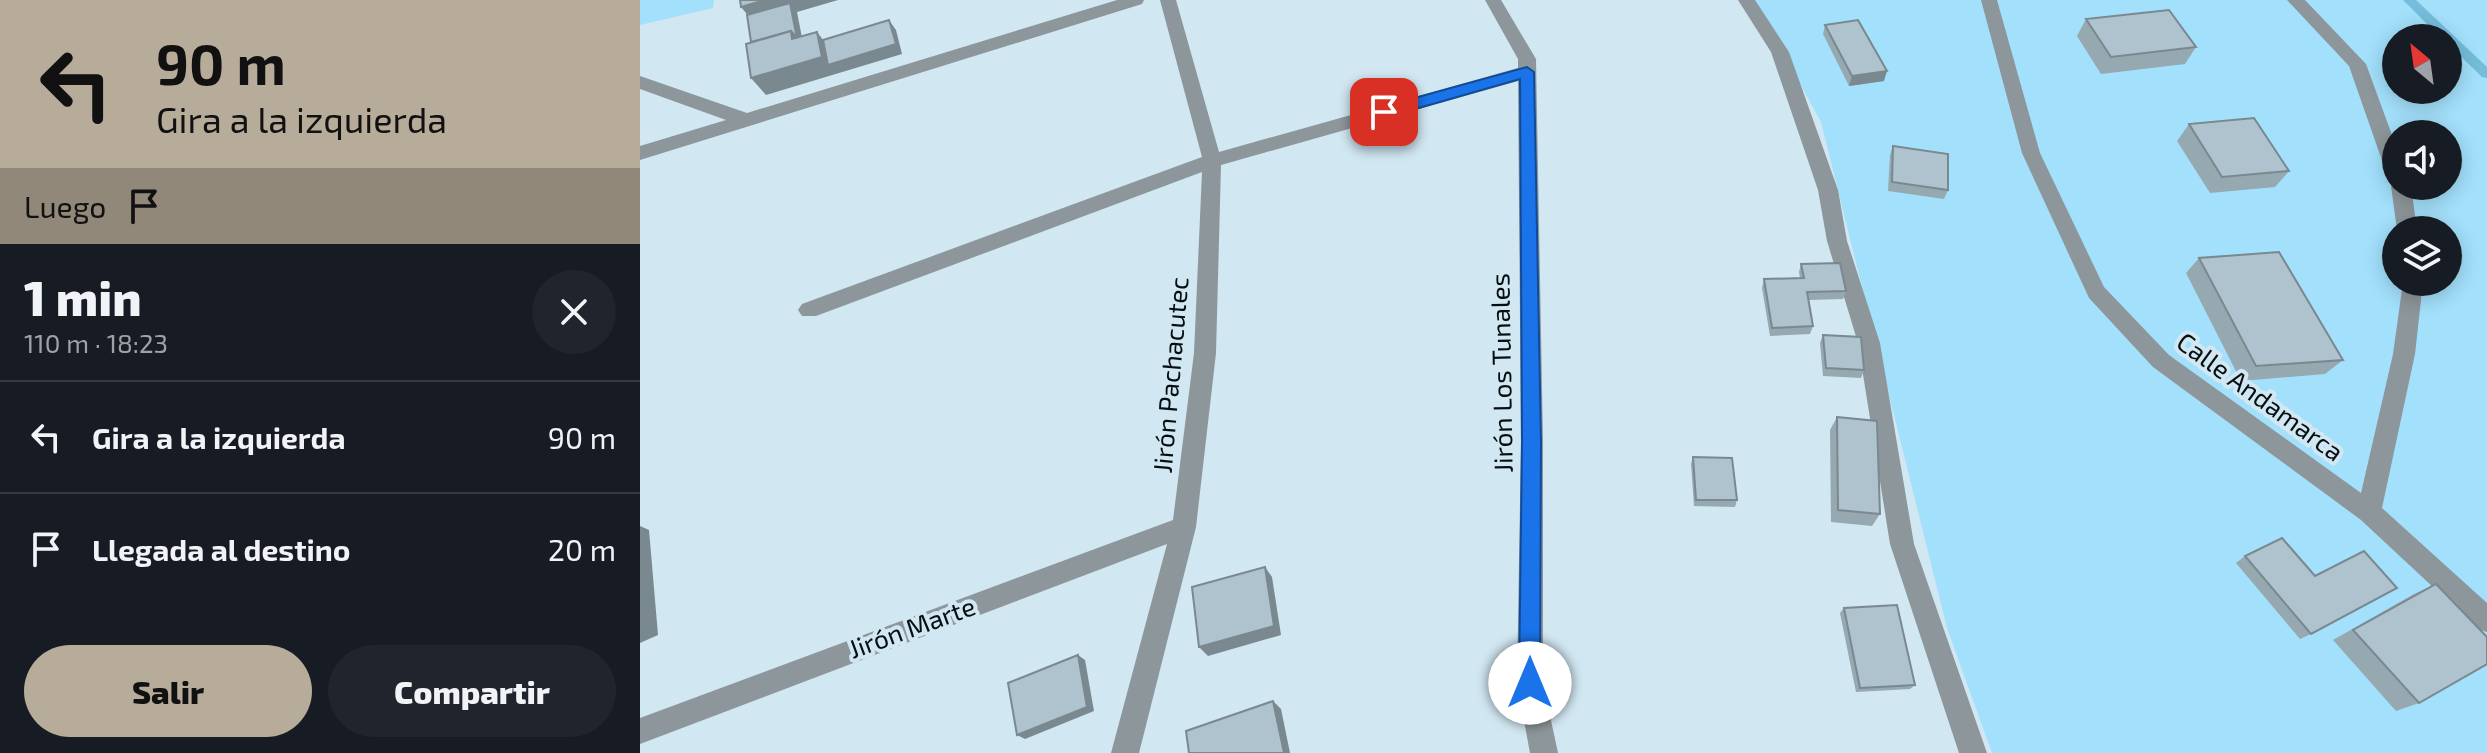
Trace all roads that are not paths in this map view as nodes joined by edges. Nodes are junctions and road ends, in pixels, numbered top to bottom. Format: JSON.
{"nodes":[{"id":1,"x":1136,"y":0,"type":"edge"},
{"id":2,"x":1168,"y":0,"type":"edge"},
{"id":3,"x":1493,"y":0,"type":"edge"},
{"id":4,"x":1746,"y":0,"type":"edge"},
{"id":5,"x":1989,"y":0,"type":"edge"},
{"id":6,"x":2295,"y":0,"type":"edge"},
{"id":7,"x":1527,"y":72,"type":"junction"},
{"id":8,"x":640,"y":82,"type":"edge"},
{"id":9,"x":743,"y":119,"type":"junction"},
{"id":10,"x":2382,"y":133,"type":"edge"},
{"id":11,"x":640,"y":153,"type":"edge"},
{"id":12,"x":1212,"y":161,"type":"junction"},
{"id":13,"x":2411,"y":296,"type":"edge"},
{"id":14,"x":809,"y":310,"type":"dead end"},
{"id":15,"x":2369,"y":512,"type":"junction"},
{"id":16,"x":1184,"y":527,"type":"junction"},
{"id":17,"x":2487,"y":620,"type":"edge"},
{"id":18,"x":640,"y":731,"type":"edge"},
{"id":19,"x":1125,"y":753,"type":"edge"},
{"id":20,"x":1544,"y":753,"type":"edge"},
{"id":21,"x":1973,"y":753,"type":"edge"}],
"edges":[{"from":1,"to":9,"type":"street"},
{"from":2,"to":12,"type":"street","name":"Jirón Pachacutec"},
{"from":3,"to":7,"type":"street","name":"Jirón Los Tunales"},
{"from":4,"to":21,"type":"street"},
{"from":5,"to":15,"type":"street","name":"Calle Andamarca"},
{"from":6,"to":10,"type":"street"},
{"from":7,"to":12,"type":"street"},
{"from":7,"to":20,"type":"street","name":"Jirón Los Tunales"},
{"from":8,"to":9,"type":"street"},
{"from":9,"to":11,"type":"street"},
{"from":12,"to":14,"type":"street"},
{"from":12,"to":16,"type":"street","name":"Jirón Pachacutec"},
{"from":13,"to":15,"type":"street"},
{"from":15,"to":17,"type":"street","name":"Calle Andamarca"},
{"from":16,"to":18,"type":"street","name":"Jirón Marte"},
{"from":16,"to":19,"type":"street","name":"Jirón Pachacutec"}]}
